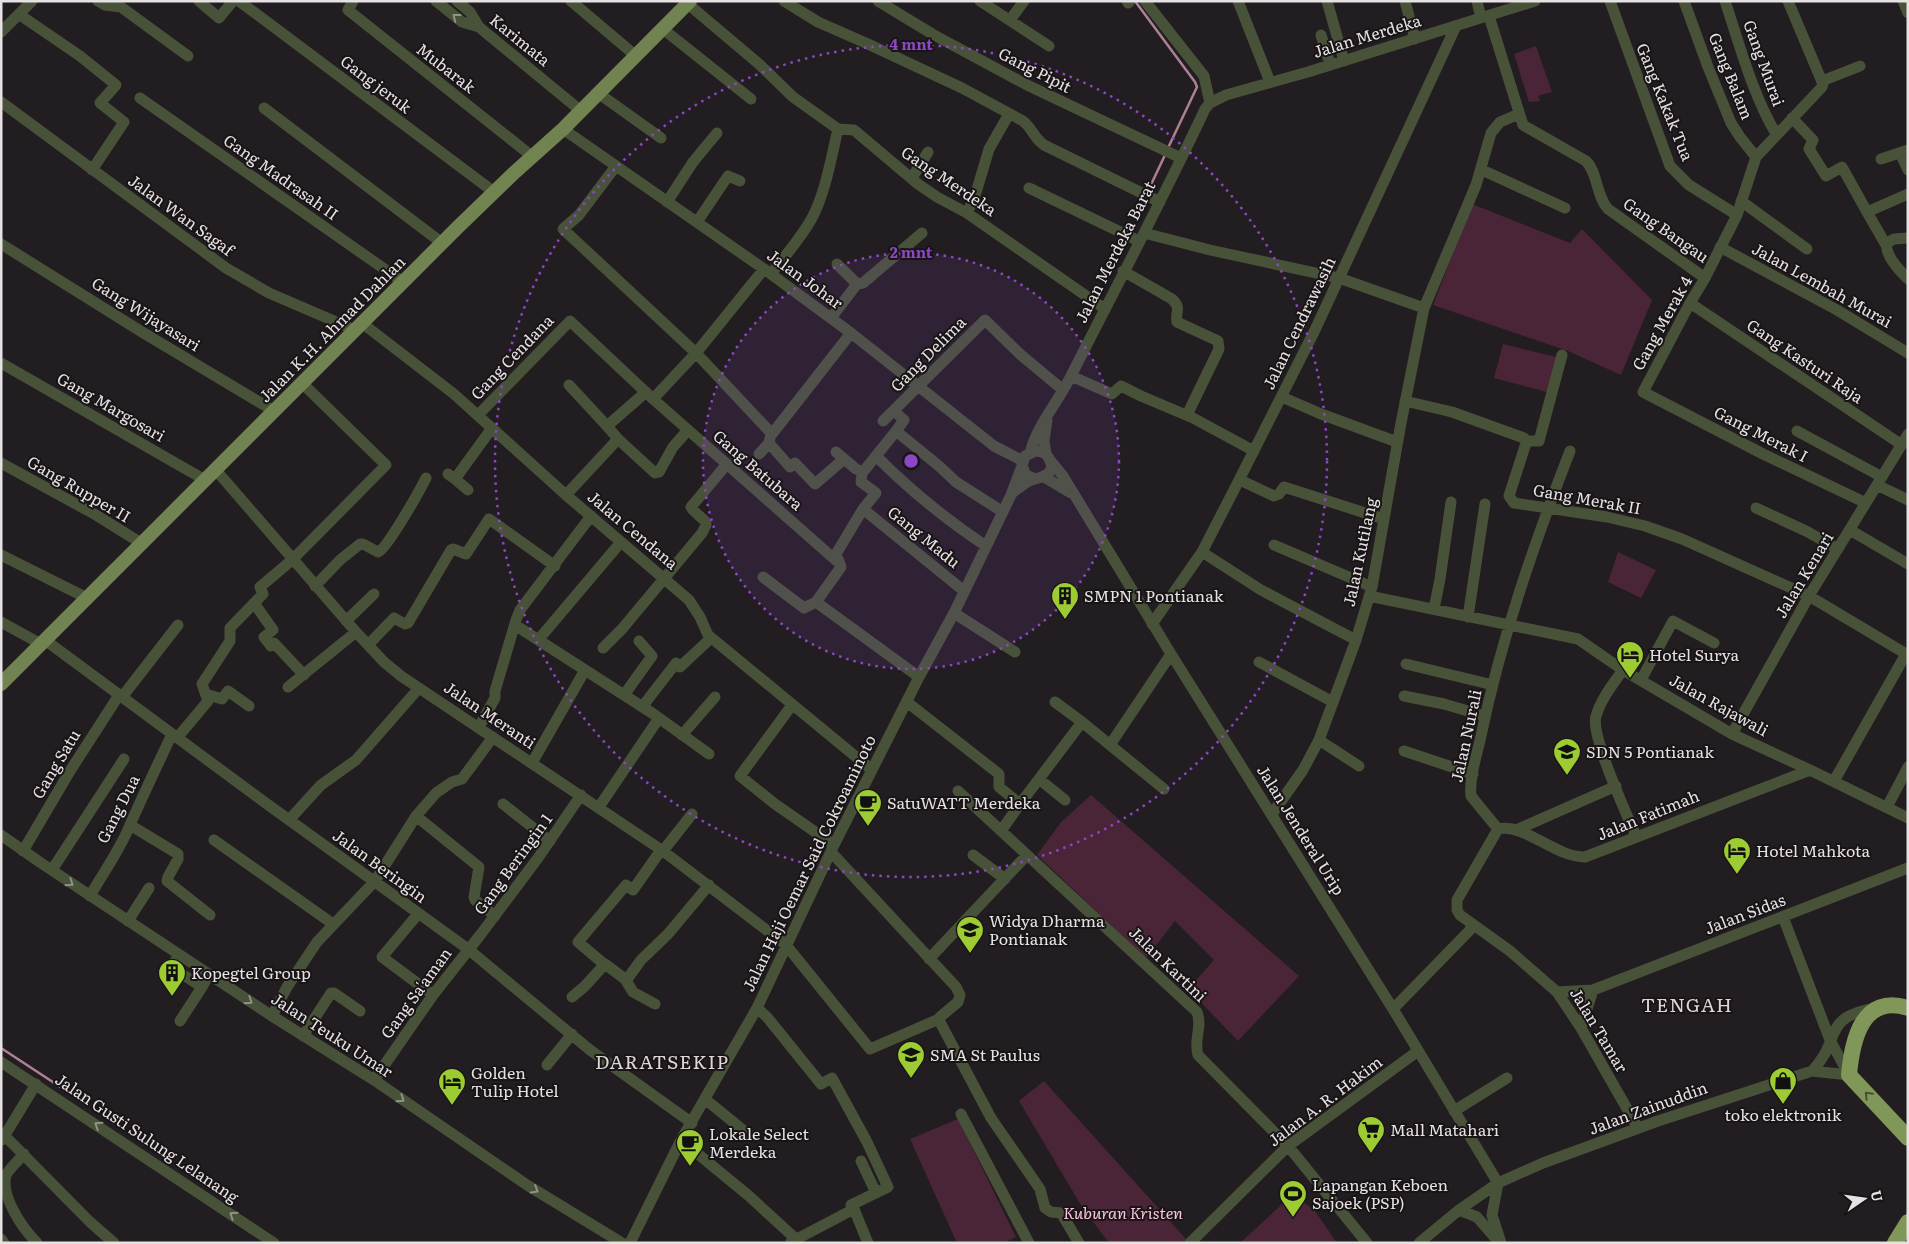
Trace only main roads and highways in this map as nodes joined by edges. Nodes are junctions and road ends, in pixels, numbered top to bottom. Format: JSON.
{"nodes":[{"id":1,"x":689,"y":2,"type":"edge"},
{"id":2,"x":2,"y":682,"type":"edge"},
{"id":3,"x":1908,"y":1008,"type":"edge"},
{"id":4,"x":1906,"y":1134,"type":"edge"},
{"id":5,"x":1908,"y":1222,"type":"edge"},
{"id":6,"x":1895,"y":1243,"type":"edge"}],
"edges":[{"from":1,"to":2,"type":"main road","name":"Jalan K.H. Ahmad Dahlan"},
{"from":4,"to":3,"type":"highway","one_way":true},
{"from":5,"to":6,"type":"highway"}]}
